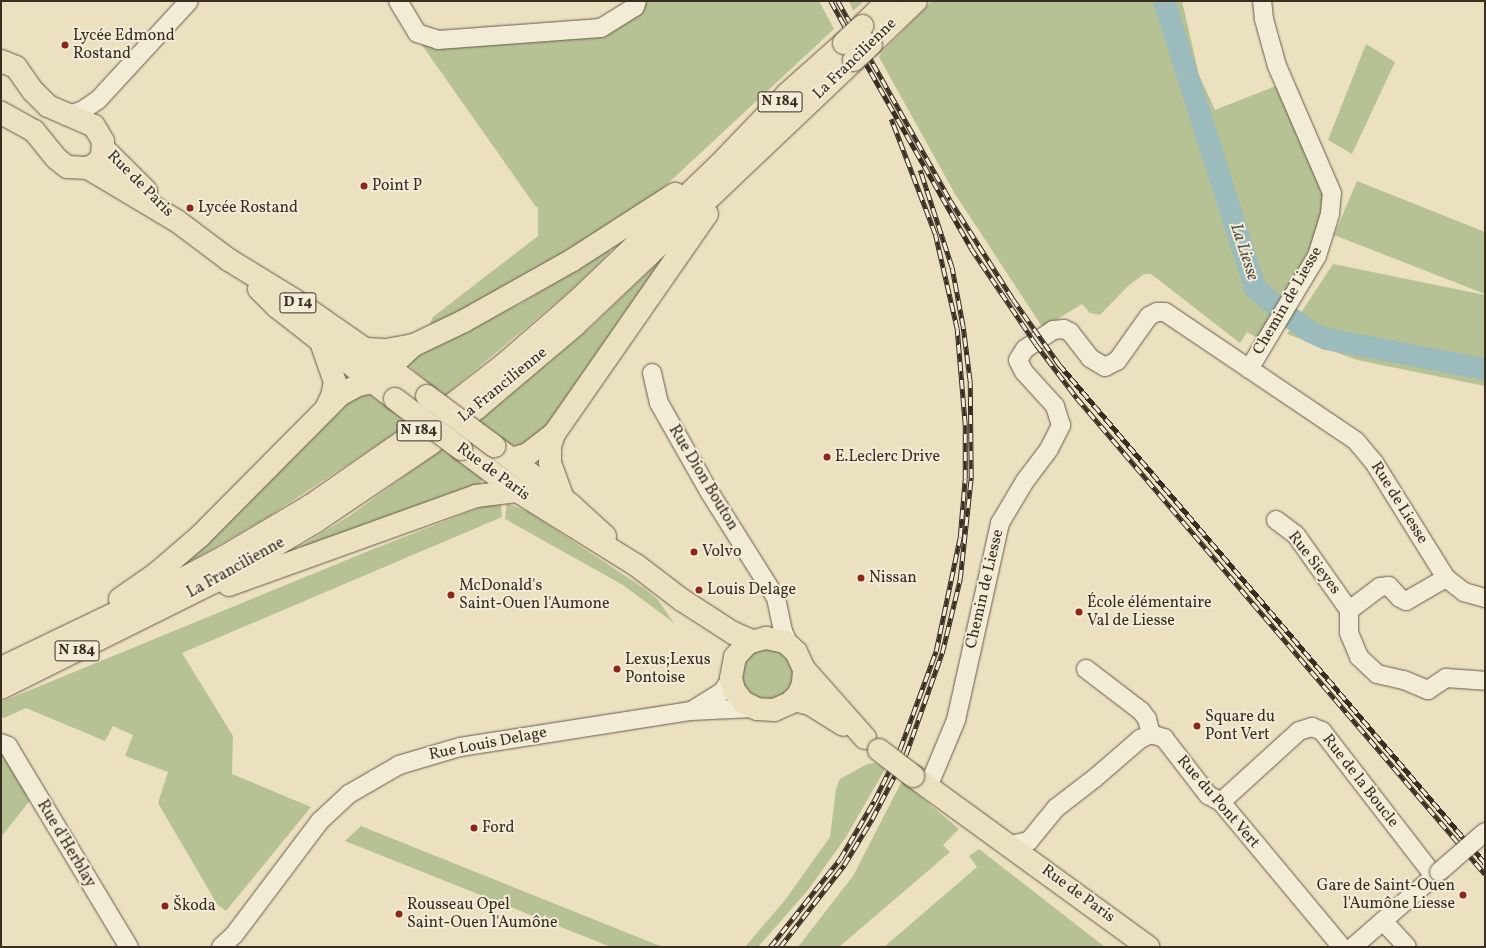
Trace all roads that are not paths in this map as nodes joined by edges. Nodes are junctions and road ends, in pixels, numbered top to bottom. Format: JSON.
{"nodes":[{"id":1,"x":189,"y":1,"type":"edge"},
{"id":2,"x":398,"y":1,"type":"edge"},
{"id":3,"x":637,"y":1,"type":"edge"},
{"id":4,"x":888,"y":1,"type":"edge"},
{"id":5,"x":916,"y":1,"type":"edge"},
{"id":6,"x":1262,"y":1,"type":"edge"},
{"id":7,"x":866,"y":35,"type":"junction"},
{"id":8,"x":1,"y":61,"type":"edge"},
{"id":9,"x":98,"y":100,"type":"junction"},
{"id":10,"x":66,"y":116,"type":"junction"},
{"id":11,"x":4,"y":117,"type":"edge"},
{"id":12,"x":101,"y":139,"type":"junction"},
{"id":13,"x":88,"y":168,"type":"junction"},
{"id":14,"x":728,"y":168,"type":"junction"},
{"id":15,"x":177,"y":221,"type":"junction"},
{"id":16,"x":229,"y":260,"type":"junction"},
{"id":17,"x":321,"y":342,"type":"junction"},
{"id":18,"x":414,"y":345,"type":"junction"},
{"id":19,"x":365,"y":349,"type":"junction"},
{"id":20,"x":1249,"y":369,"type":"junction"},
{"id":21,"x":652,"y":374,"type":"dead end"},
{"id":22,"x":395,"y":386,"type":"junction"},
{"id":23,"x":325,"y":410,"type":"junction"},
{"id":24,"x":554,"y":434,"type":"junction"},
{"id":25,"x":1346,"y":435,"type":"joint"},
{"id":26,"x":491,"y":457,"type":"junction"},
{"id":27,"x":517,"y":491,"type":"junction"},
{"id":28,"x":476,"y":496,"type":"junction"},
{"id":29,"x":563,"y":499,"type":"junction"},
{"id":30,"x":1276,"y":520,"type":"dead end"},
{"id":31,"x":636,"y":565,"type":"junction"},
{"id":32,"x":1446,"y":578,"type":"junction"},
{"id":33,"x":1485,"y":598,"type":"edge"},
{"id":34,"x":682,"y":600,"type":"junction"},
{"id":35,"x":1349,"y":610,"type":"junction"},
{"id":36,"x":153,"y":614,"type":"junction"},
{"id":37,"x":781,"y":621,"type":"junction"},
{"id":38,"x":74,"y":633,"type":"junction"},
{"id":39,"x":758,"y":640,"type":"junction"},
{"id":40,"x":789,"y":645,"type":"junction"},
{"id":41,"x":1,"y":668,"type":"edge"},
{"id":42,"x":1086,"y":669,"type":"dead end"},
{"id":43,"x":732,"y":670,"type":"junction"},
{"id":44,"x":804,"y":670,"type":"junction"},
{"id":45,"x":1485,"y":681,"type":"edge"},
{"id":46,"x":1,"y":688,"type":"edge"},
{"id":47,"x":793,"y":700,"type":"junction"},
{"id":48,"x":753,"y":708,"type":"junction"},
{"id":49,"x":691,"y":711,"type":"junction"},
{"id":50,"x":1151,"y":734,"type":"junction"},
{"id":51,"x":1,"y":743,"type":"edge"},
{"id":52,"x":872,"y":744,"type":"junction"},
{"id":53,"x":920,"y":781,"type":"junction"},
{"id":54,"x":1221,"y":802,"type":"junction"},
{"id":55,"x":1485,"y":832,"type":"edge"},
{"id":56,"x":1006,"y":846,"type":"junction"},
{"id":57,"x":1437,"y":874,"type":"junction"},
{"id":58,"x":1383,"y":921,"type":"junction"},
{"id":59,"x":129,"y":947,"type":"edge"},
{"id":60,"x":221,"y":947,"type":"edge"},
{"id":61,"x":1125,"y":947,"type":"edge"},
{"id":62,"x":1148,"y":947,"type":"edge"},
{"id":63,"x":1342,"y":947,"type":"edge"},
{"id":64,"x":1353,"y":947,"type":"edge"},
{"id":65,"x":1407,"y":947,"type":"edge"}],
"edges":[{"from":1,"to":9,"type":"street"},
{"from":2,"to":3,"type":"street"},
{"from":4,"to":7,"type":"main road","name":"La Francilienne","number":"N 184"},
{"from":5,"to":7,"type":"main road","name":"La Francilienne","number":"N 184"},
{"from":6,"to":20,"type":"street","name":"Chemin de Liesse"},
{"from":7,"to":14,"type":"main road","name":"La Francilienne","number":"N 184","bridge":true},
{"from":8,"to":10,"type":"main road","name":"Rue de Paris"},
{"from":9,"to":10,"type":"street"},
{"from":9,"to":12,"type":"street"},
{"from":10,"to":12,"type":"main road","name":"Rue de Paris"},
{"from":11,"to":13,"type":"main road","name":"Rue de Paris"},
{"from":12,"to":13,"type":"main road","name":"Rue de Paris"},
{"from":12,"to":15,"type":"main road","name":"Rue de Paris","number":"D 14"},
{"from":13,"to":15,"type":"main road","name":"Rue de Paris","number":"D 14"},
{"from":14,"to":18,"type":"main road"},
{"from":14,"to":24,"type":"main road"},
{"from":14,"to":36,"type":"main road","name":"La Francilienne","number":"N 184"},
{"from":14,"to":38,"type":"main road","name":"La Francilienne","number":"N 184"},
{"from":15,"to":16,"type":"main road","name":"Rue de Paris","number":"D 14"},
{"from":16,"to":17,"type":"main road","name":"Rue de Paris","number":"D 14"},
{"from":16,"to":19,"type":"main road","name":"Rue de Paris","number":"D 14"},
{"from":17,"to":22,"type":"main road","name":"Rue de Paris","number":"D 14"},
{"from":17,"to":23,"type":"main road"},
{"from":18,"to":19,"type":"main road"},
{"from":18,"to":22,"type":"main road"},
{"from":19,"to":22,"type":"main road","name":"Rue de Paris","number":"D 14"},
{"from":20,"to":25,"type":"street","name":"Chemin de Liesse"},
{"from":20,"to":53,"type":"street","name":"Chemin de Liesse"},
{"from":21,"to":37,"type":"street","name":"Rue Dion Bouton"},
{"from":22,"to":23,"type":"main road"},
{"from":22,"to":26,"type":"main road","name":"Rue de Paris","number":"D 14","bridge":true},
{"from":22,"to":26,"type":"main road","name":"Rue de Paris","number":"D 14","bridge":true},
{"from":23,"to":38,"type":"main road"},
{"from":24,"to":26,"type":"main road"},
{"from":24,"to":29,"type":"main road"},
{"from":25,"to":32,"type":"street","name":"Rue de Liesse"},
{"from":26,"to":27,"type":"main road","name":"Rue de Paris","number":"D 14"},
{"from":26,"to":28,"type":"main road"},
{"from":26,"to":29,"type":"main road","name":"Rue de Paris","number":"D 14"},
{"from":27,"to":28,"type":"main road"},
{"from":27,"to":31,"type":"main road","name":"Rue de Paris","number":"D 14"},
{"from":28,"to":36,"type":"main road"},
{"from":29,"to":31,"type":"main road","name":"Rue de Paris","number":"D 14"},
{"from":30,"to":35,"type":"street","name":"Rue Sieyes"},
{"from":31,"to":34,"type":"main road","name":"Rue de Paris","number":"D 14"},
{"from":32,"to":33,"type":"street"},
{"from":32,"to":35,"type":"street"},
{"from":34,"to":39,"type":"main road","name":"Rue de Paris","number":"D 14"},
{"from":34,"to":43,"type":"main road","name":"Rue de Paris","number":"D 14"},
{"from":35,"to":45,"type":"street"},
{"from":36,"to":46,"type":"main road","name":"La Francilienne","number":"N 184"},
{"from":37,"to":39,"type":"street"},
{"from":37,"to":40,"type":"street","name":"Rue Dion Bouton"},
{"from":38,"to":41,"type":"main road","name":"La Francilienne","number":"N 184"},
{"from":39,"to":40,"type":"main road","name":"Rue de Paris"},
{"from":39,"to":43,"type":"main road"},
{"from":40,"to":44,"type":"main road"},
{"from":42,"to":50,"type":"street"},
{"from":43,"to":48,"type":"main road","name":"Rue de Paris"},
{"from":43,"to":49,"type":"street"},
{"from":44,"to":47,"type":"main road"},
{"from":44,"to":52,"type":"main road"},
{"from":47,"to":48,"type":"main road"},
{"from":47,"to":52,"type":"main road"},
{"from":48,"to":49,"type":"street","name":"Rue Louis Delage"},
{"from":49,"to":60,"type":"street","name":"Rue Louis Delage"},
{"from":50,"to":54,"type":"street","name":"Rue du Pont Vert"},
{"from":50,"to":56,"type":"street"},
{"from":51,"to":59,"type":"street","name":"Rue d'Herblay"},
{"from":52,"to":53,"type":"main road","name":"Rue de Paris","bridge":true},
{"from":53,"to":56,"type":"main road","name":"Rue de Paris"},
{"from":54,"to":57,"type":"street","name":"Rue de la Boucle"},
{"from":54,"to":63,"type":"street","name":"Rue du Pont Vert"},
{"from":55,"to":57,"type":"street","bridge":true},
{"from":56,"to":61,"type":"main road","name":"Rue de Paris"},
{"from":56,"to":62,"type":"main road","name":"Rue de Paris"},
{"from":57,"to":58,"type":"street"},
{"from":58,"to":64,"type":"street"},
{"from":58,"to":65,"type":"street"}]}
